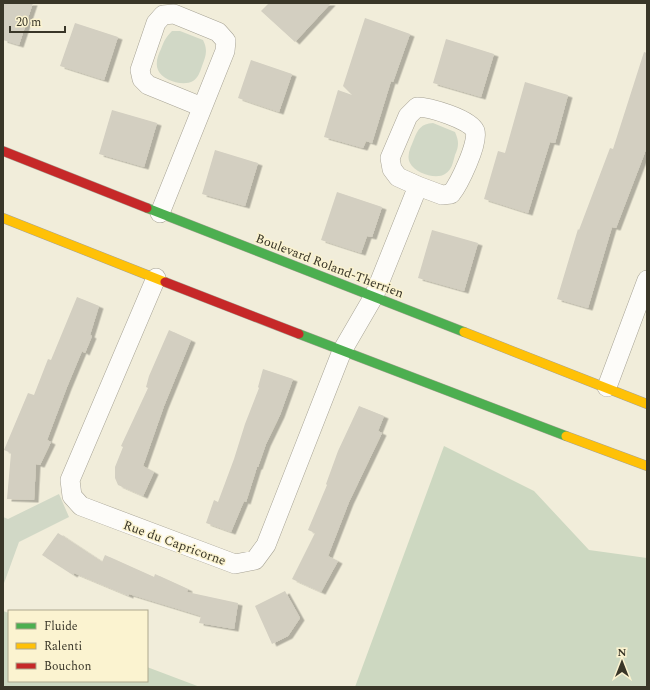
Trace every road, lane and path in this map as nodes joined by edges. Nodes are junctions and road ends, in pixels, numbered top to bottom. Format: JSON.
{"nodes":[{"id":1,"x":202,"y":106,"type":"junction"},
{"id":2,"x":3,"y":151,"type":"edge"},
{"id":3,"x":418,"y":186,"type":"junction"},
{"id":4,"x":160,"y":213,"type":"junction"},
{"id":5,"x":3,"y":218,"type":"edge"},
{"id":6,"x":156,"y":278,"type":"junction"},
{"id":7,"x":647,"y":280,"type":"edge"},
{"id":8,"x":374,"y":296,"type":"junction"},
{"id":9,"x":342,"y":351,"type":"junction"},
{"id":10,"x":607,"y":388,"type":"junction"},
{"id":11,"x":647,"y":404,"type":"edge"},
{"id":12,"x":647,"y":466,"type":"edge"}],
"edges":[{"from":1,"to":1,"type":"street"},
{"from":1,"to":4,"type":"street"},
{"from":2,"to":4,"type":"main road","name":"Boulevard Roland-Therrien"},
{"from":3,"to":3,"type":"street"},
{"from":3,"to":8,"type":"street","name":"Rue du Capricorne"},
{"from":4,"to":8,"type":"main road","name":"Boulevard Roland-Therrien"},
{"from":5,"to":6,"type":"main road"},
{"from":6,"to":9,"type":"main road"},
{"from":6,"to":9,"type":"street","name":"Rue du Capricorne"},
{"from":7,"to":10,"type":"street"},
{"from":8,"to":9,"type":"street","name":"Rue du Capricorne"},
{"from":8,"to":10,"type":"main road","name":"Boulevard Roland-Therrien"},
{"from":9,"to":12,"type":"main road"},
{"from":10,"to":11,"type":"main road","name":"Boulevard Roland-Therrien"}]}
